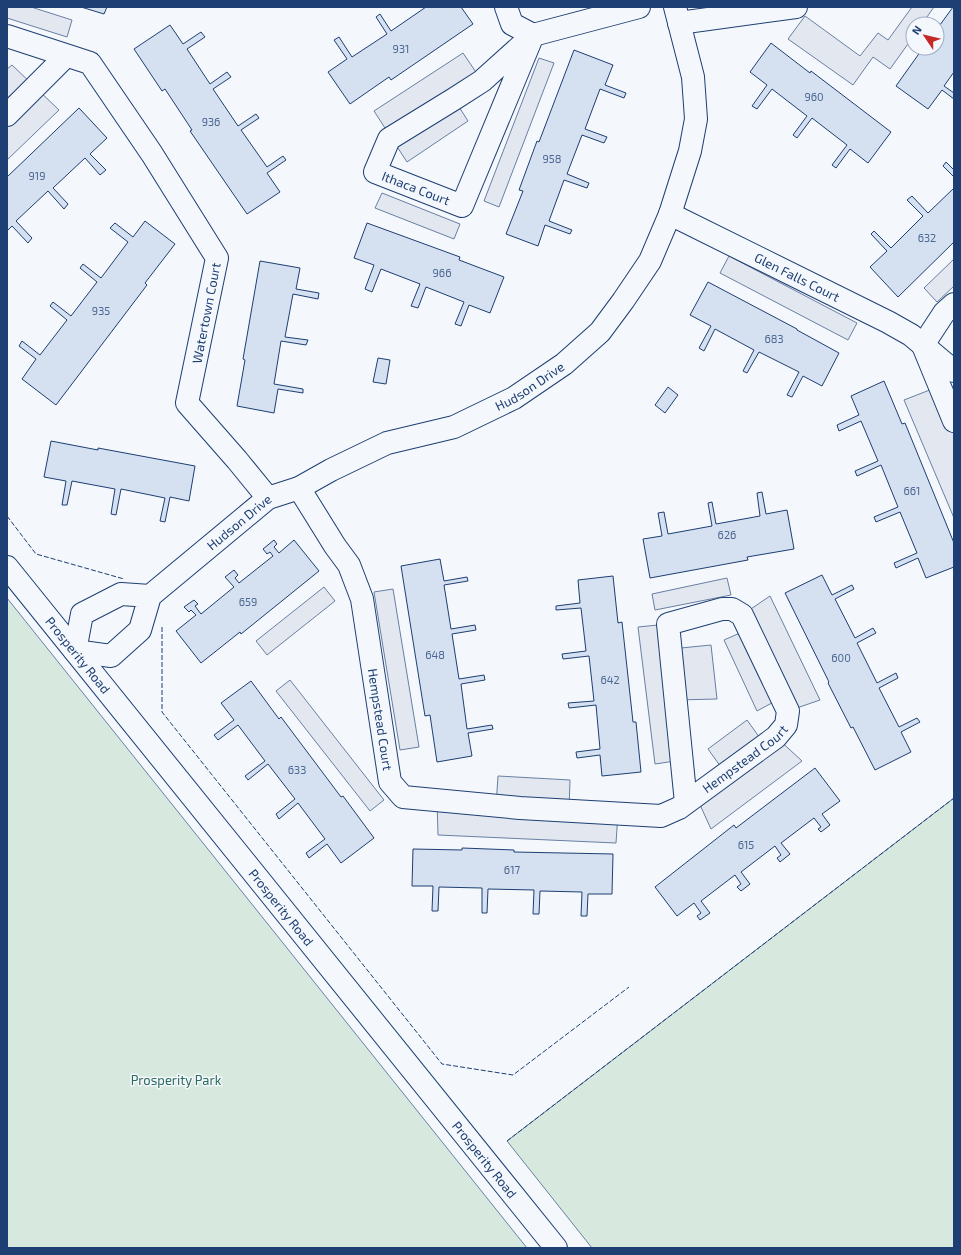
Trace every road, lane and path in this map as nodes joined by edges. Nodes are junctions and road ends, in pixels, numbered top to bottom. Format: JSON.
{"nodes":[{"id":1,"x":506,"y":7,"type":"edge"},
{"id":2,"x":640,"y":7,"type":"edge"},
{"id":3,"x":796,"y":7,"type":"edge"},
{"id":4,"x":677,"y":15,"type":"edge"},
{"id":5,"x":533,"y":35,"type":"junction"},
{"id":6,"x":7,"y":36,"type":"edge"},
{"id":7,"x":66,"y":56,"type":"junction"},
{"id":8,"x":7,"y":115,"type":"edge"},
{"id":9,"x":670,"y":214,"type":"junction"},
{"id":10,"x":954,"y":304,"type":"edge"},
{"id":11,"x":923,"y":345,"type":"junction"},
{"id":12,"x":954,"y":371,"type":"edge"},
{"id":13,"x":954,"y":421,"type":"edge"},
{"id":14,"x":299,"y":488,"type":"junction"},
{"id":15,"x":268,"y":498,"type":"junction"},
{"id":16,"x":7,"y":567,"type":"edge"},
{"id":17,"x":150,"y":596,"type":"junction"},
{"id":18,"x":75,"y":651,"type":"junction"},
{"id":19,"x":686,"y":803,"type":"junction"},
{"id":20,"x":556,"y":1248,"type":"edge"}],
"edges":[{"from":1,"to":5,"type":"street"},
{"from":2,"to":5,"type":"street","name":"Ithaca Court"},
{"from":3,"to":4,"type":"street"},
{"from":4,"to":9,"type":"street","name":"Hudson Drive"},
{"from":5,"to":5,"type":"street","name":"Ithaca Court"},
{"from":6,"to":7,"type":"street","name":"Watertown Court"},
{"from":7,"to":8,"type":"street"},
{"from":7,"to":15,"type":"street","name":"Watertown Court"},
{"from":9,"to":11,"type":"street","name":"Glen Falls Court"},
{"from":9,"to":14,"type":"street","name":"Hudson Drive"},
{"from":10,"to":11,"type":"street"},
{"from":11,"to":12,"type":"street","name":"Glen Falls Court"},
{"from":11,"to":13,"type":"street"},
{"from":14,"to":15,"type":"street","name":"Hudson Drive"},
{"from":14,"to":19,"type":"street","name":"Hempstead Court"},
{"from":15,"to":17,"type":"street","name":"Hudson Drive"},
{"from":16,"to":18,"type":"street","name":"Prosperity Road"},
{"from":17,"to":18,"type":"street"},
{"from":17,"to":18,"type":"street"},
{"from":18,"to":20,"type":"street","name":"Prosperity Road"},
{"from":19,"to":19,"type":"street","name":"Hempstead Court"}]}
